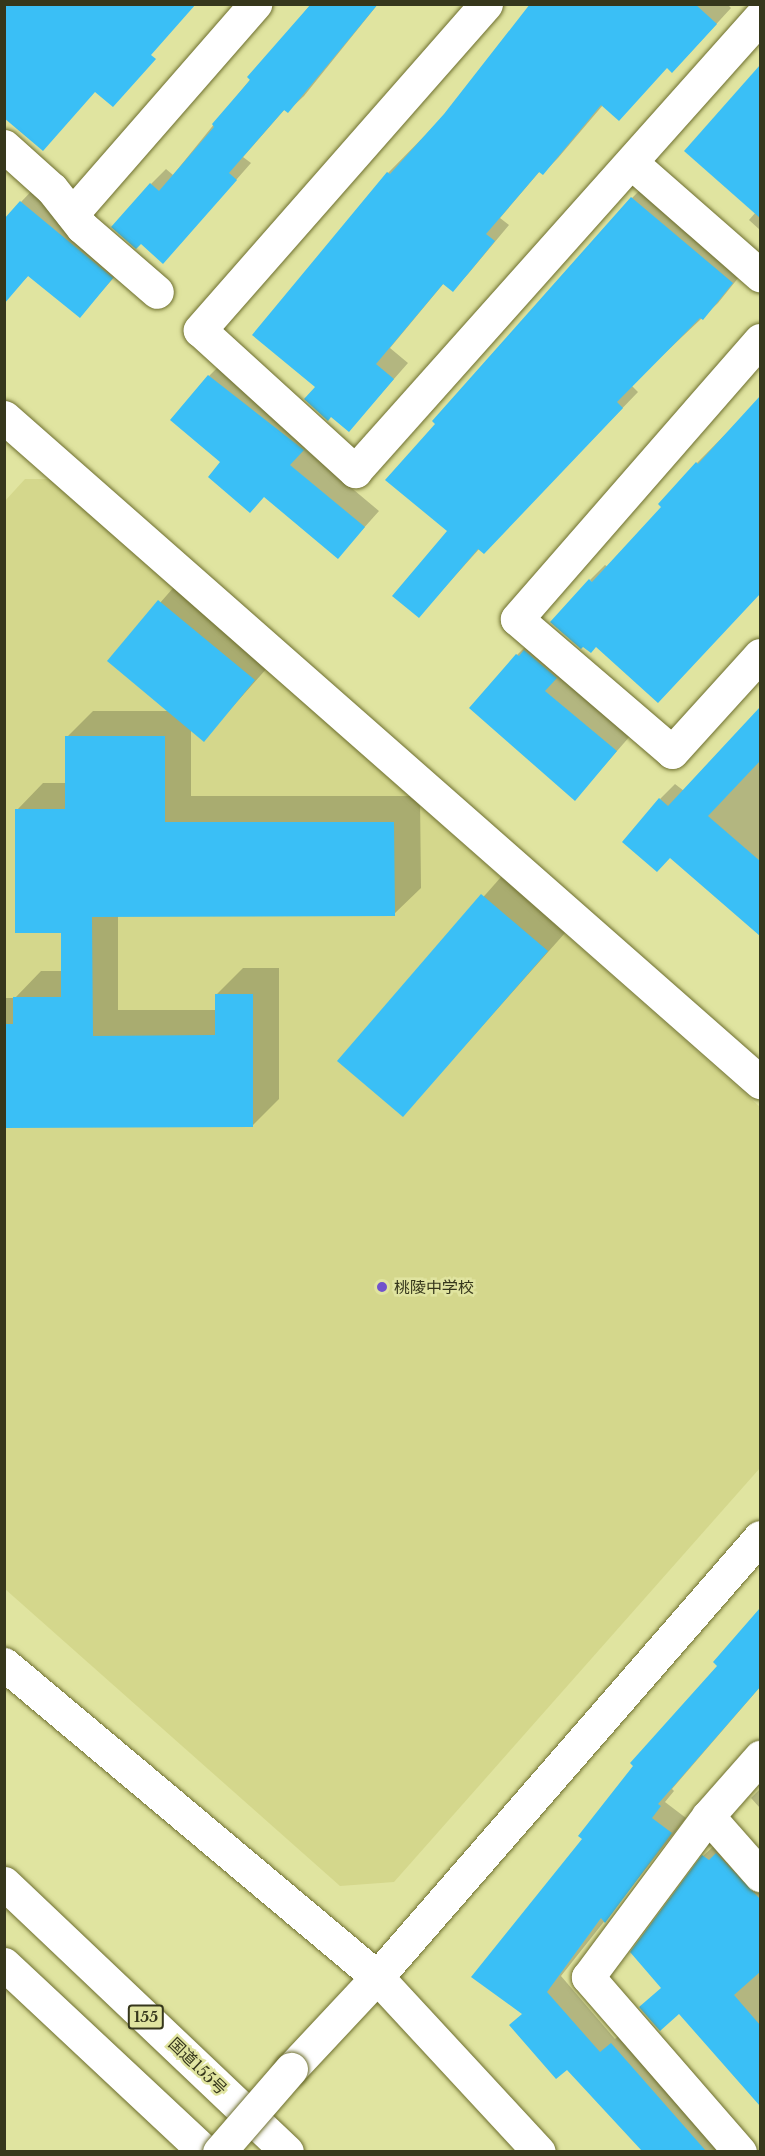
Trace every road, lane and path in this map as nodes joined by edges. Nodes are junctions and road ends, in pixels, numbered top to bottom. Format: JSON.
{"nodes":[{"id":1,"x":255,"y":4,"type":"edge"},
{"id":2,"x":486,"y":4,"type":"edge"},
{"id":3,"x":760,"y":17,"type":"edge"},
{"id":4,"x":4,"y":146,"type":"edge"},
{"id":5,"x":633,"y":164,"type":"junction"},
{"id":6,"x":72,"y":214,"type":"junction"},
{"id":7,"x":760,"y":275,"type":"edge"},
{"id":8,"x":157,"y":292,"type":"dead end"},
{"id":9,"x":760,"y":340,"type":"edge"},
{"id":10,"x":4,"y":417,"type":"edge"},
{"id":11,"x":760,"y":655,"type":"edge"},
{"id":12,"x":760,"y":1082,"type":"edge"},
{"id":13,"x":760,"y":1537,"type":"edge"},
{"id":14,"x":4,"y":1664,"type":"edge"},
{"id":15,"x":760,"y":1757,"type":"edge"},
{"id":16,"x":708,"y":1816,"type":"junction"},
{"id":17,"x":760,"y":1875,"type":"edge"},
{"id":18,"x":4,"y":1882,"type":"edge"},
{"id":19,"x":4,"y":1965,"type":"edge"},
{"id":20,"x":377,"y":1977,"type":"junction"},
{"id":21,"x":205,"y":2151,"type":"edge"},
{"id":22,"x":219,"y":2151,"type":"edge"},
{"id":23,"x":287,"y":2151,"type":"edge"},
{"id":24,"x":539,"y":2151,"type":"edge"},
{"id":25,"x":740,"y":2151,"type":"edge"}],
"edges":[{"from":1,"to":6,"type":"main road"},
{"from":2,"to":5,"type":"main road"},
{"from":3,"to":5,"type":"main road"},
{"from":4,"to":6,"type":"main road"},
{"from":5,"to":7,"type":"main road"},
{"from":6,"to":8,"type":"main road"},
{"from":9,"to":11,"type":"main road"},
{"from":10,"to":12,"type":"main road"},
{"from":13,"to":20,"type":"main road"},
{"from":14,"to":20,"type":"main road"},
{"from":15,"to":16,"type":"main road"},
{"from":16,"to":17,"type":"main road"},
{"from":16,"to":25,"type":"main road"},
{"from":18,"to":23,"type":"main road","name":"国道155号","number":"155"},
{"from":19,"to":21,"type":"main road"},
{"from":20,"to":22,"type":"main road","bridge":true},
{"from":20,"to":24,"type":"main road"}]}
